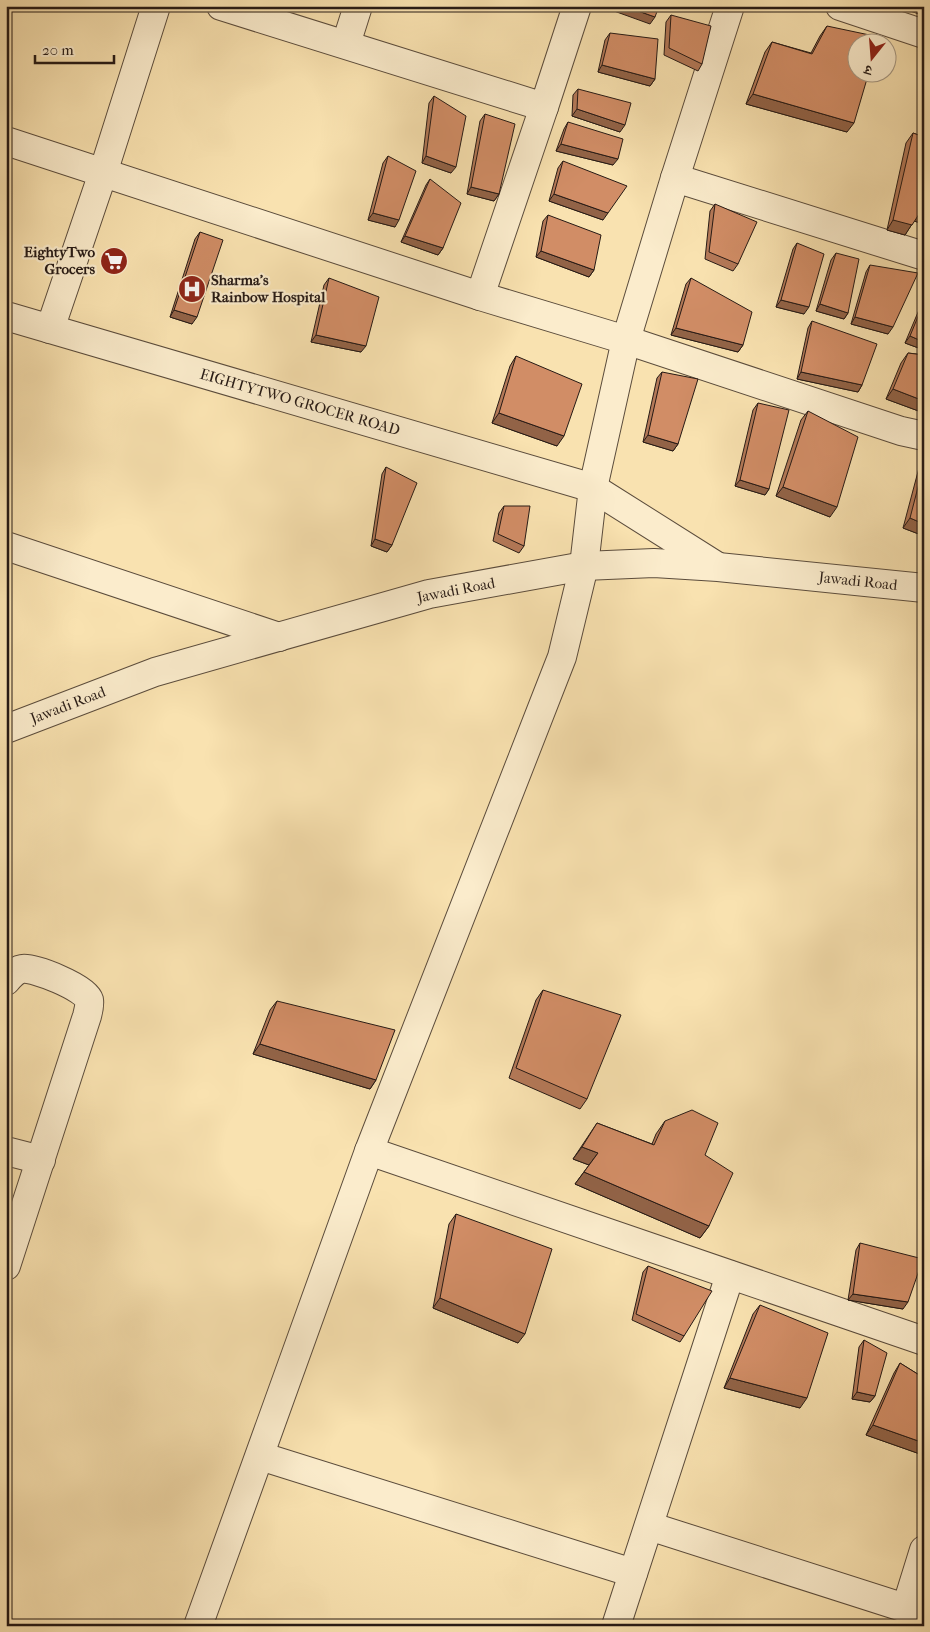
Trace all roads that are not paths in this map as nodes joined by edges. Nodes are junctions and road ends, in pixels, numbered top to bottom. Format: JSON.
{"nodes":[{"id":1,"x":156,"y":6,"type":"edge"},
{"id":2,"x":221,"y":6,"type":"edge"},
{"id":3,"x":358,"y":6,"type":"edge"},
{"id":4,"x":577,"y":6,"type":"edge"},
{"id":5,"x":730,"y":6,"type":"edge"},
{"id":6,"x":840,"y":6,"type":"edge"},
{"id":7,"x":924,"y":34,"type":"edge"},
{"id":8,"x":346,"y":44,"type":"junction"},
{"id":9,"x":544,"y":107,"type":"junction"},
{"id":10,"x":6,"y":141,"type":"edge"},
{"id":11,"x":102,"y":172,"type":"junction"},
{"id":12,"x":676,"y":178,"type":"junction"},
{"id":13,"x":924,"y":256,"type":"edge"},
{"id":14,"x":480,"y":296,"type":"junction"},
{"id":15,"x":6,"y":316,"type":"edge"},
{"id":16,"x":50,"y":329,"type":"junction"},
{"id":17,"x":626,"y":340,"type":"junction"},
{"id":18,"x":924,"y":436,"type":"edge"},
{"id":19,"x":593,"y":488,"type":"junction"},
{"id":20,"x":6,"y":546,"type":"edge"},
{"id":21,"x":584,"y":566,"type":"junction"},
{"id":22,"x":718,"y":567,"type":"junction"},
{"id":23,"x":924,"y":588,"type":"edge"},
{"id":24,"x":279,"y":637,"type":"junction"},
{"id":25,"x":6,"y":729,"type":"edge"},
{"id":26,"x":6,"y":981,"type":"edge"},
{"id":27,"x":6,"y":1151,"type":"edge"},
{"id":28,"x":369,"y":1152,"type":"junction"},
{"id":29,"x":41,"y":1160,"type":"junction"},
{"id":30,"x":6,"y":1266,"type":"edge"},
{"id":31,"x":730,"y":1275,"type":"junction"},
{"id":32,"x":924,"y":1341,"type":"edge"},
{"id":33,"x":260,"y":1456,"type":"junction"},
{"id":34,"x":649,"y":1526,"type":"junction"},
{"id":35,"x":924,"y":1550,"type":"edge"},
{"id":36,"x":634,"y":1574,"type":"junction"},
{"id":37,"x":915,"y":1611,"type":"edge"},
{"id":38,"x":198,"y":1626,"type":"edge"},
{"id":39,"x":616,"y":1626,"type":"edge"}],
"edges":[{"from":1,"to":11,"type":"street"},
{"from":2,"to":8,"type":"street"},
{"from":3,"to":8,"type":"street"},
{"from":4,"to":9,"type":"street"},
{"from":5,"to":12,"type":"street"},
{"from":6,"to":7,"type":"street"},
{"from":8,"to":9,"type":"street"},
{"from":9,"to":14,"type":"street"},
{"from":10,"to":11,"type":"street"},
{"from":11,"to":14,"type":"street"},
{"from":11,"to":16,"type":"street"},
{"from":12,"to":13,"type":"street"},
{"from":12,"to":17,"type":"street"},
{"from":14,"to":17,"type":"street"},
{"from":15,"to":16,"type":"street","name":"EIGHTYTWO GROCER ROAD"},
{"from":16,"to":19,"type":"street","name":"EIGHTYTWO GROCER ROAD"},
{"from":17,"to":18,"type":"street"},
{"from":17,"to":19,"type":"street"},
{"from":19,"to":21,"type":"street"},
{"from":19,"to":22,"type":"street","name":"EIGHTYTWO GROCER ROAD"},
{"from":20,"to":24,"type":"street"},
{"from":21,"to":22,"type":"street","name":"Jawadi Road"},
{"from":21,"to":24,"type":"street","name":"Jawadi Road"},
{"from":21,"to":28,"type":"street"},
{"from":22,"to":23,"type":"street","name":"Jawadi Road"},
{"from":24,"to":25,"type":"street","name":"Jawadi Road"},
{"from":26,"to":29,"type":"street"},
{"from":27,"to":29,"type":"street"},
{"from":28,"to":31,"type":"street"},
{"from":28,"to":33,"type":"street"},
{"from":29,"to":30,"type":"street"},
{"from":31,"to":32,"type":"street"},
{"from":31,"to":34,"type":"street"},
{"from":33,"to":36,"type":"street"},
{"from":33,"to":38,"type":"street"},
{"from":34,"to":36,"type":"street"},
{"from":34,"to":37,"type":"street"},
{"from":35,"to":37,"type":"street"},
{"from":36,"to":39,"type":"street"}]}
